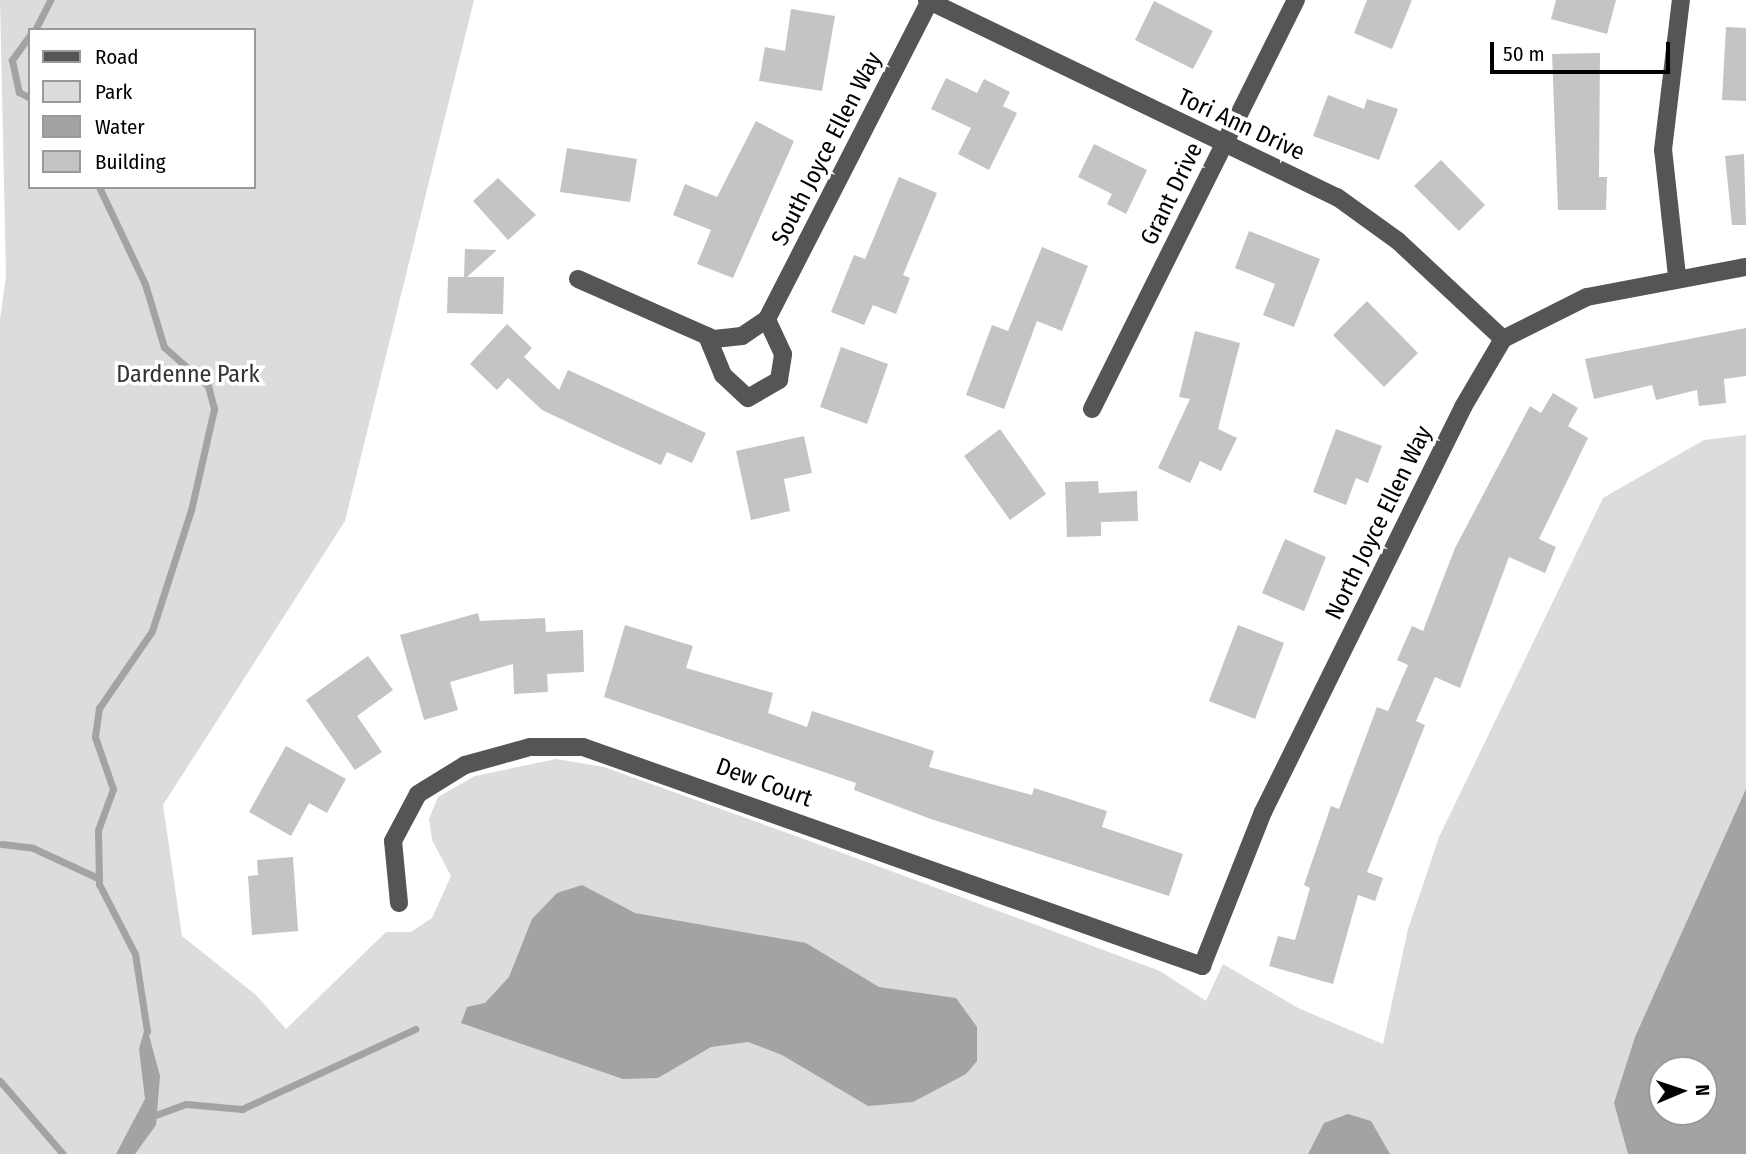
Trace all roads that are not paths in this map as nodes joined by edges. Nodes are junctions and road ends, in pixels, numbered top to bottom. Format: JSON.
{"nodes":[{"id":1,"x":929,"y":0,"type":"edge"},
{"id":2,"x":1296,"y":0,"type":"edge"},
{"id":3,"x":1681,"y":0,"type":"edge"},
{"id":4,"x":1223,"y":145,"type":"junction"},
{"id":5,"x":1746,"y":267,"type":"edge"},
{"id":6,"x":1677,"y":276,"type":"junction"},
{"id":7,"x":578,"y":279,"type":"dead end"},
{"id":8,"x":767,"y":319,"type":"junction"},
{"id":9,"x":707,"y":336,"type":"junction"},
{"id":10,"x":1503,"y":339,"type":"junction"},
{"id":11,"x":1092,"y":410,"type":"dead end"},
{"id":12,"x":399,"y":903,"type":"dead end"},
{"id":13,"x":1202,"y":966,"type":"joint"}],
"edges":[{"from":1,"to":4,"type":"street","name":"Tori Ann Drive"},
{"from":1,"to":8,"type":"street","name":"South Joyce Ellen Way"},
{"from":2,"to":4,"type":"street","name":"Grant Drive"},
{"from":3,"to":6,"type":"street"},
{"from":4,"to":10,"type":"street","name":"Tori Ann Drive"},
{"from":4,"to":11,"type":"street","name":"Grant Drive"},
{"from":5,"to":6,"type":"street"},
{"from":6,"to":10,"type":"street"},
{"from":7,"to":9,"type":"street"},
{"from":8,"to":9,"type":"street"},
{"from":8,"to":9,"type":"street"},
{"from":10,"to":13,"type":"street","name":"North Joyce Ellen Way"},
{"from":12,"to":13,"type":"street","name":"Dew Court"}]}
